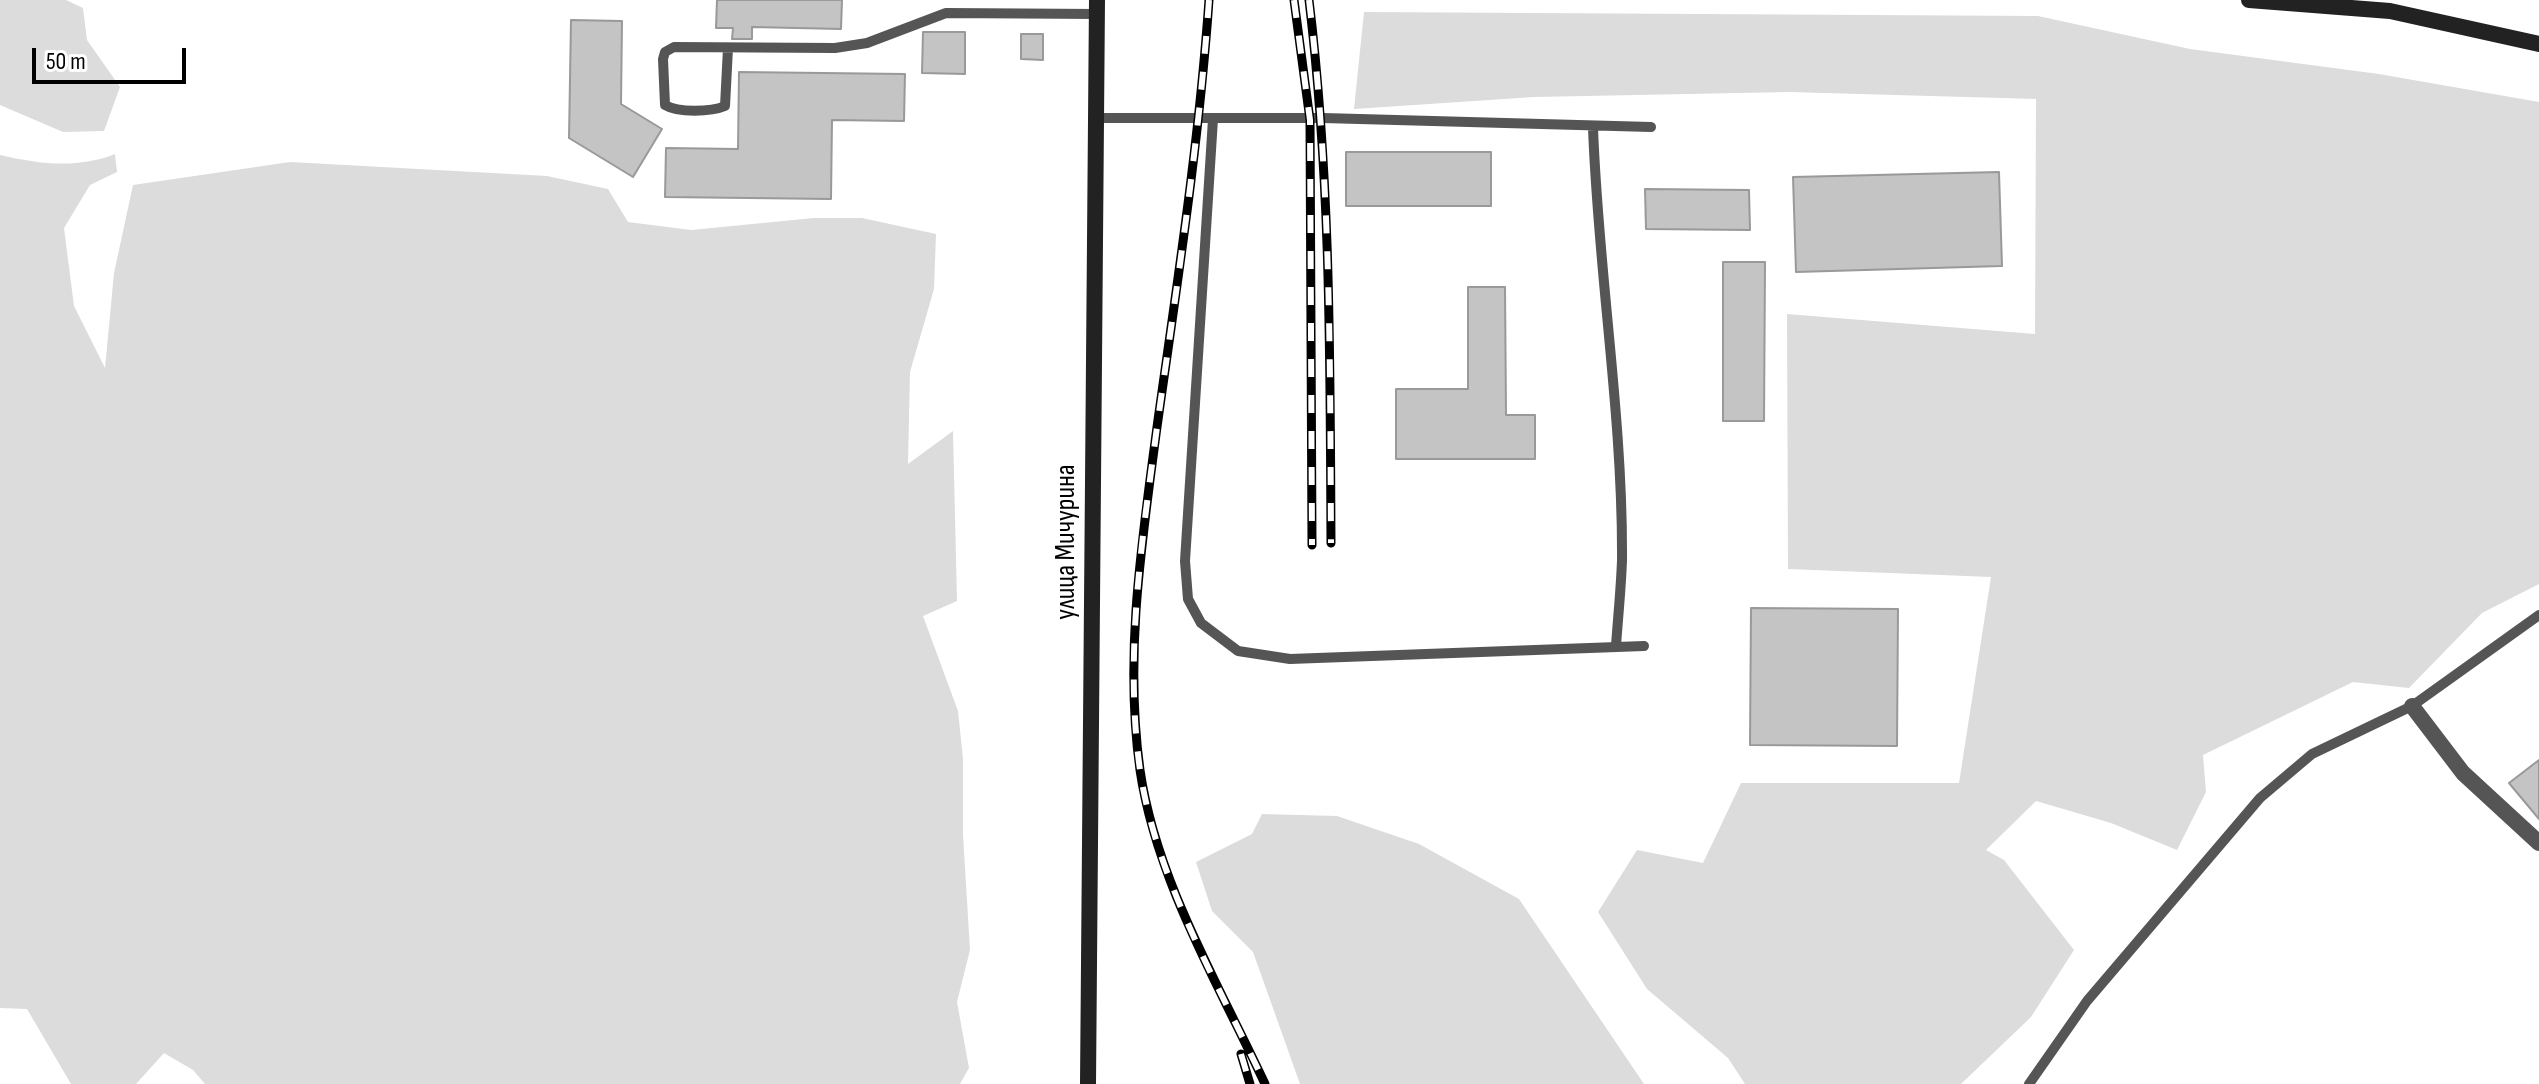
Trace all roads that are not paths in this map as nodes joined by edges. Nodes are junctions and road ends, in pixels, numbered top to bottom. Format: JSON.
{"nodes":[{"id":1,"x":2249,"y":0,"type":"edge"},
{"id":2,"x":2391,"y":6,"type":"edge"},
{"id":3,"x":1097,"y":7,"type":"edge"},
{"id":4,"x":2539,"y":44,"type":"edge"},
{"id":5,"x":728,"y":48,"type":"junction"},
{"id":6,"x":1096,"y":118,"type":"junction"},
{"id":7,"x":1213,"y":119,"type":"junction"},
{"id":8,"x":1593,"y":127,"type":"junction"},
{"id":9,"x":1651,"y":127,"type":"dead end"},
{"id":10,"x":2539,"y":615,"type":"edge"},
{"id":11,"x":1616,"y":646,"type":"junction"},
{"id":12,"x":1644,"y":646,"type":"dead end"},
{"id":13,"x":2412,"y":706,"type":"junction"},
{"id":14,"x":2539,"y":843,"type":"edge"},
{"id":15,"x":1088,"y":1084,"type":"edge"},
{"id":16,"x":2029,"y":1084,"type":"edge"}],
"edges":[{"from":1,"to":2,"type":"street"},
{"from":2,"to":4,"type":"street"},
{"from":3,"to":5,"type":"lane"},
{"from":3,"to":6,"type":"street","name":"улица Мичурина"},
{"from":5,"to":5,"type":"lane"},
{"from":6,"to":7,"type":"lane"},
{"from":6,"to":15,"type":"street","name":"улица Мичурина"},
{"from":7,"to":8,"type":"lane"},
{"from":7,"to":11,"type":"lane"},
{"from":8,"to":9,"type":"lane"},
{"from":8,"to":11,"type":"lane"},
{"from":10,"to":13,"type":"lane"},
{"from":11,"to":12,"type":"lane"},
{"from":13,"to":14,"type":"street"},
{"from":13,"to":16,"type":"lane"}]}
